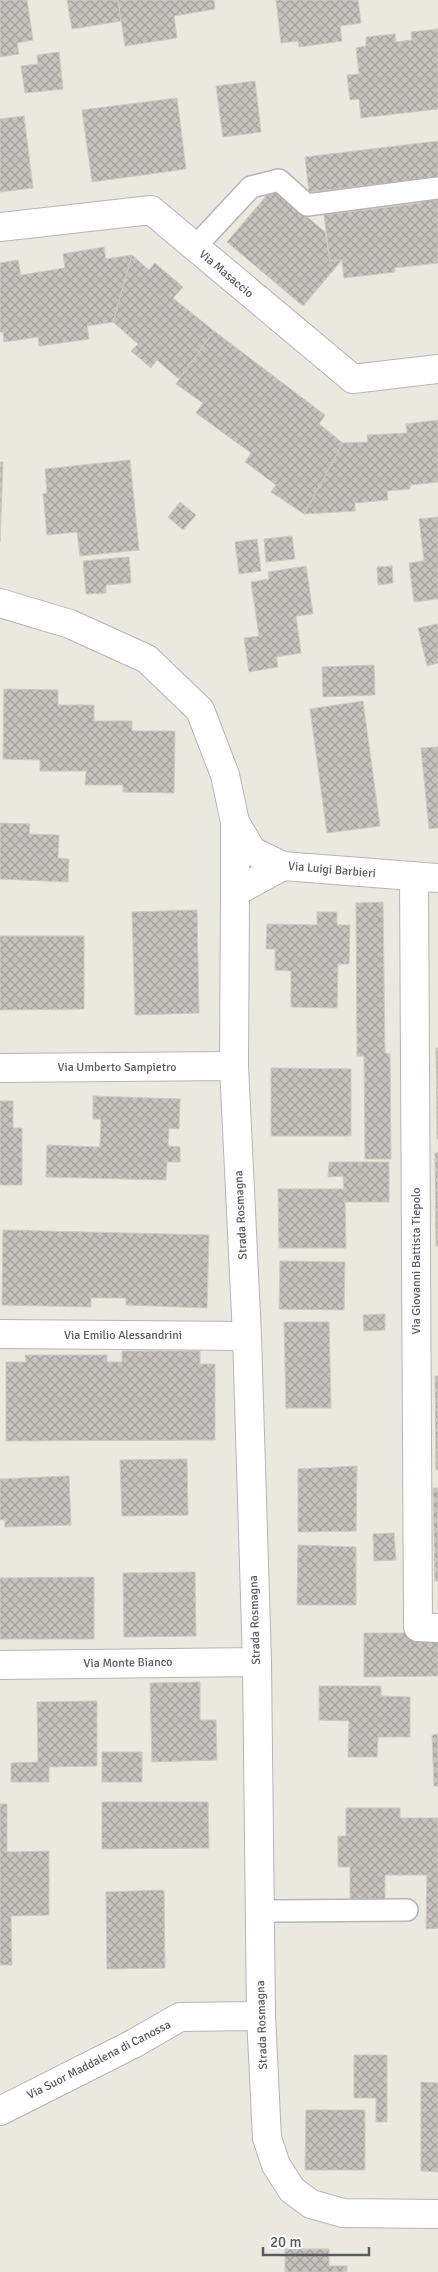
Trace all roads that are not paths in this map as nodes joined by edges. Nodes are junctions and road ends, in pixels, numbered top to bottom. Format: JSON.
{"nodes":[{"id":1,"x":438,"y":188,"type":"edge"},
{"id":2,"x":0,"y":227,"type":"edge"},
{"id":3,"x":195,"y":247,"type":"junction"},
{"id":4,"x":438,"y":369,"type":"edge"},
{"id":5,"x":0,"y":603,"type":"edge"},
{"id":6,"x":235,"y":822,"type":"junction"},
{"id":7,"x":283,"y":866,"type":"junction"},
{"id":8,"x":426,"y":877,"type":"edge"},
{"id":9,"x":235,"y":892,"type":"junction"},
{"id":10,"x":234,"y":1066,"type":"junction"},
{"id":11,"x":0,"y":1068,"type":"edge"},
{"id":12,"x":0,"y":1334,"type":"edge"},
{"id":13,"x":247,"y":1336,"type":"junction"},
{"id":14,"x":438,"y":1628,"type":"edge"},
{"id":15,"x":256,"y":1662,"type":"junction"},
{"id":16,"x":0,"y":1665,"type":"edge"},
{"id":17,"x":407,"y":1910,"type":"dead end"},
{"id":18,"x":258,"y":1913,"type":"junction"},
{"id":19,"x":261,"y":2016,"type":"junction"},
{"id":20,"x":0,"y":2111,"type":"edge"},
{"id":21,"x":438,"y":2214,"type":"edge"}],
"edges":[{"from":1,"to":3,"type":"lane"},
{"from":2,"to":3,"type":"street","name":"Via Masaccio"},
{"from":3,"to":4,"type":"street","name":"Via Masaccio"},
{"from":5,"to":6,"type":"street","name":"Via Luigi Barbieri"},
{"from":6,"to":7,"type":"street","name":"Via Luigi Barbieri"},
{"from":6,"to":9,"type":"street","name":"Strada Rosmagna"},
{"from":7,"to":8,"type":"street","name":"Via Luigi Barbieri"},
{"from":7,"to":9,"type":"street"},
{"from":8,"to":14,"type":"street","name":"Via Giovanni Battista Tiepolo"},
{"from":9,"to":10,"type":"street","name":"Strada Rosmagna"},
{"from":10,"to":11,"type":"street","name":"Via Umberto Sampietro"},
{"from":10,"to":13,"type":"street","name":"Strada Rosmagna"},
{"from":12,"to":13,"type":"street","name":"Via Emilio Alessandrini"},
{"from":13,"to":15,"type":"street","name":"Strada Rosmagna"},
{"from":15,"to":16,"type":"street","name":"Via Monte Bianco"},
{"from":15,"to":18,"type":"street","name":"Strada Rosmagna"},
{"from":17,"to":18,"type":"lane"},
{"from":18,"to":19,"type":"street","name":"Strada Rosmagna"},
{"from":19,"to":20,"type":"street","name":"Via Suor Maddalena di Canossa"},
{"from":19,"to":21,"type":"street","name":"Strada Rosmagna"}]}
